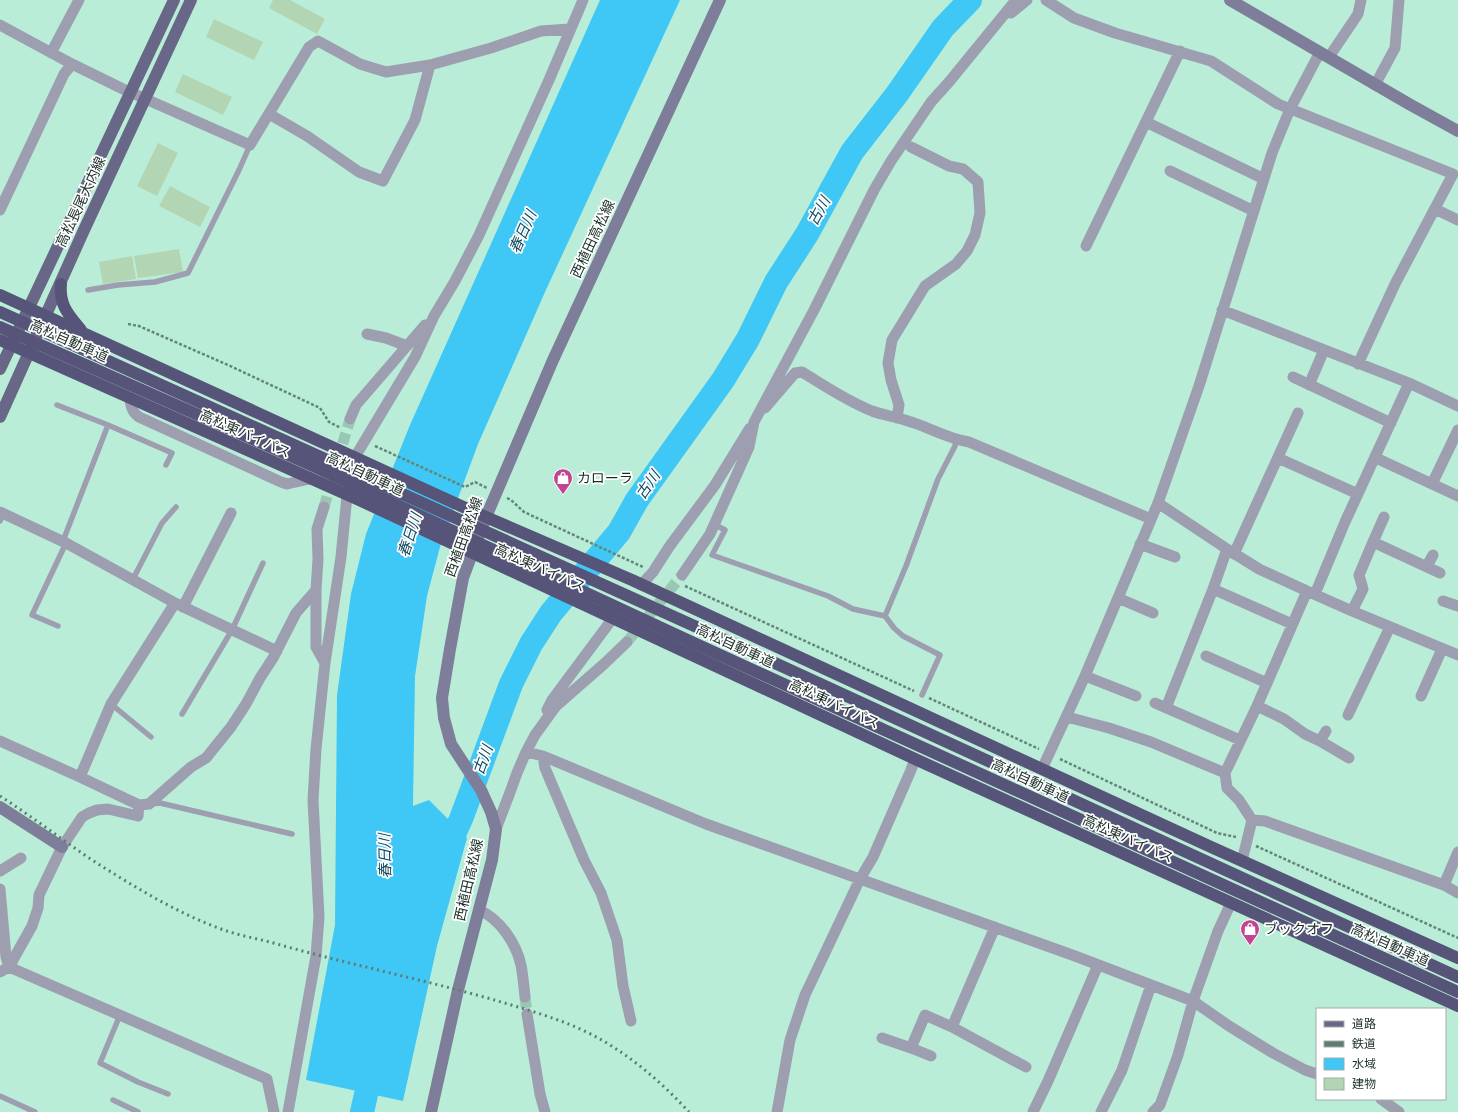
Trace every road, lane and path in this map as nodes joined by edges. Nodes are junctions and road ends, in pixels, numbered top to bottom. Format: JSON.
{"nodes":[{"id":1,"x":79,"y":0,"type":"edge"},
{"id":2,"x":174,"y":0,"type":"edge"},
{"id":3,"x":192,"y":0,"type":"edge"},
{"id":4,"x":583,"y":0,"type":"edge"},
{"id":5,"x":720,"y":0,"type":"edge"},
{"id":6,"x":1016,"y":0,"type":"edge"},
{"id":7,"x":1028,"y":0,"type":"edge"},
{"id":8,"x":1046,"y":0,"type":"edge"},
{"id":9,"x":1230,"y":0,"type":"edge"},
{"id":10,"x":1361,"y":0,"type":"edge"},
{"id":11,"x":1398,"y":0,"type":"edge"},
{"id":12,"x":1003,"y":16,"type":"junction"},
{"id":13,"x":0,"y":25,"type":"edge"},
{"id":14,"x":570,"y":29,"type":"junction"},
{"id":15,"x":1180,"y":51,"type":"junction"},
{"id":16,"x":51,"y":52,"type":"junction"},
{"id":17,"x":1324,"y":55,"type":"junction"},
{"id":18,"x":72,"y":64,"type":"junction"},
{"id":19,"x":430,"y":65,"type":"junction"},
{"id":20,"x":949,"y":82,"type":"junction"},
{"id":21,"x":1375,"y":85,"type":"junction"},
{"id":22,"x":130,"y":92,"type":"junction"},
{"id":23,"x":146,"y":99,"type":"junction"},
{"id":24,"x":1290,"y":109,"type":"junction"},
{"id":25,"x":269,"y":114,"type":"junction"},
{"id":26,"x":1146,"y":122,"type":"junction"},
{"id":27,"x":1458,"y":131,"type":"edge"},
{"id":28,"x":250,"y":145,"type":"junction"},
{"id":29,"x":910,"y":147,"type":"junction"},
{"id":30,"x":1170,"y":172,"type":"dead end"},
{"id":31,"x":1456,"y":174,"type":"edge"},
{"id":32,"x":1264,"y":179,"type":"junction"},
{"id":33,"x":880,"y":180,"type":"junction"},
{"id":34,"x":1435,"y":209,"type":"junction"},
{"id":35,"x":0,"y":210,"type":"edge"},
{"id":36,"x":1254,"y":211,"type":"junction"},
{"id":37,"x":1458,"y":220,"type":"edge"},
{"id":38,"x":1086,"y":246,"type":"dead end"},
{"id":39,"x":61,"y":284,"type":"junction"},
{"id":40,"x":88,"y":290,"type":"dead end"},
{"id":41,"x":0,"y":295,"type":"edge"},
{"id":42,"x":29,"y":308,"type":"junction"},
{"id":43,"x":1222,"y":310,"type":"junction"},
{"id":44,"x":0,"y":312,"type":"edge"},
{"id":45,"x":46,"y":316,"type":"junction"},
{"id":46,"x":434,"y":316,"type":"junction"},
{"id":47,"x":128,"y":324,"type":"dead end"},
{"id":48,"x":0,"y":327,"type":"edge"},
{"id":49,"x":84,"y":333,"type":"junction"},
{"id":50,"x":367,"y":334,"type":"dead end"},
{"id":51,"x":0,"y":340,"type":"edge"},
{"id":52,"x":12,"y":345,"type":"junction"},
{"id":53,"x":407,"y":346,"type":"junction"},
{"id":54,"x":1324,"y":350,"type":"junction"},
{"id":55,"x":30,"y":353,"type":"junction"},
{"id":56,"x":1358,"y":364,"type":"junction"},
{"id":57,"x":0,"y":369,"type":"edge"},
{"id":58,"x":1293,"y":377,"type":"dead end"},
{"id":59,"x":1409,"y":383,"type":"junction"},
{"id":60,"x":1309,"y":385,"type":"junction"},
{"id":61,"x":58,"y":405,"type":"dead end"},
{"id":62,"x":1458,"y":406,"type":"edge"},
{"id":63,"x":761,"y":407,"type":"junction"},
{"id":64,"x":1298,"y":413,"type":"dead end"},
{"id":65,"x":0,"y":417,"type":"edge"},
{"id":66,"x":897,"y":418,"type":"junction"},
{"id":67,"x":350,"y":420,"type":"tunnel mouth"},
{"id":68,"x":754,"y":422,"type":"junction"},
{"id":69,"x":1391,"y":423,"type":"junction"},
{"id":70,"x":108,"y":425,"type":"junction"},
{"id":71,"x":347,"y":430,"type":"dead end"},
{"id":72,"x":1458,"y":430,"type":"edge"},
{"id":73,"x":956,"y":440,"type":"junction"},
{"id":74,"x":364,"y":441,"type":"junction"},
{"id":75,"x":355,"y":456,"type":"junction"},
{"id":76,"x":1278,"y":458,"type":"junction"},
{"id":77,"x":1376,"y":458,"type":"junction"},
{"id":78,"x":166,"y":465,"type":"dead end"},
{"id":79,"x":1432,"y":484,"type":"junction"},
{"id":80,"x":497,"y":493,"type":"junction"},
{"id":81,"x":1358,"y":494,"type":"junction"},
{"id":82,"x":1458,"y":496,"type":"edge"},
{"id":83,"x":352,"y":498,"type":"junction"},
{"id":84,"x":1158,"y":503,"type":"junction"},
{"id":85,"x":176,"y":507,"type":"dead end"},
{"id":86,"x":324,"y":507,"type":"tunnel mouth"},
{"id":87,"x":231,"y":513,"type":"dead end"},
{"id":88,"x":1,"y":515,"type":"edge"},
{"id":89,"x":486,"y":517,"type":"junction"},
{"id":90,"x":1384,"y":517,"type":"dead end"},
{"id":91,"x":1151,"y":519,"type":"junction"},
{"id":92,"x":714,"y":524,"type":"junction"},
{"id":93,"x":65,"y":542,"type":"junction"},
{"id":94,"x":1374,"y":542,"type":"junction"},
{"id":95,"x":1140,"y":544,"type":"junction"},
{"id":96,"x":1231,"y":552,"type":"junction"},
{"id":97,"x":472,"y":553,"type":"junction"},
{"id":98,"x":1433,"y":555,"type":"dead end"},
{"id":99,"x":1175,"y":557,"type":"dead end"},
{"id":100,"x":263,"y":563,"type":"dead end"},
{"id":101,"x":1427,"y":566,"type":"junction"},
{"id":102,"x":653,"y":572,"type":"junction"},
{"id":103,"x":1440,"y":573,"type":"dead end"},
{"id":104,"x":133,"y":579,"type":"junction"},
{"id":105,"x":682,"y":580,"type":"joint"},
{"id":106,"x":636,"y":583,"type":"junction"},
{"id":107,"x":1213,"y":589,"type":"junction"},
{"id":108,"x":316,"y":590,"type":"junction"},
{"id":109,"x":1311,"y":593,"type":"junction"},
{"id":110,"x":1118,"y":598,"type":"junction"},
{"id":111,"x":1443,"y":600,"type":"dead end"},
{"id":112,"x":179,"y":605,"type":"junction"},
{"id":113,"x":1458,"y":606,"type":"edge"},
{"id":114,"x":1352,"y":611,"type":"junction"},
{"id":115,"x":1153,"y":613,"type":"dead end"},
{"id":116,"x":609,"y":616,"type":"junction"},
{"id":117,"x":885,"y":616,"type":"junction"},
{"id":118,"x":1292,"y":624,"type":"junction"},
{"id":119,"x":58,"y":626,"type":"dead end"},
{"id":120,"x":1390,"y":627,"type":"junction"},
{"id":121,"x":232,"y":630,"type":"junction"},
{"id":122,"x":627,"y":642,"type":"tunnel mouth"},
{"id":123,"x":1442,"y":649,"type":"junction"},
{"id":124,"x":277,"y":651,"type":"junction"},
{"id":125,"x":1458,"y":655,"type":"edge"},
{"id":126,"x":1206,"y":656,"type":"dead end"},
{"id":127,"x":325,"y":663,"type":"junction"},
{"id":128,"x":1085,"y":676,"type":"junction"},
{"id":129,"x":1267,"y":683,"type":"junction"},
{"id":130,"x":922,"y":695,"type":"junction"},
{"id":131,"x":1136,"y":696,"type":"dead end"},
{"id":132,"x":1421,"y":696,"type":"dead end"},
{"id":133,"x":1155,"y":703,"type":"dead end"},
{"id":134,"x":111,"y":704,"type":"junction"},
{"id":135,"x":1257,"y":706,"type":"junction"},
{"id":136,"x":1166,"y":708,"type":"junction"},
{"id":137,"x":182,"y":714,"type":"dead end"},
{"id":138,"x":1348,"y":715,"type":"dead end"},
{"id":139,"x":1067,"y":717,"type":"junction"},
{"id":140,"x":535,"y":735,"type":"junction"},
{"id":141,"x":151,"y":737,"type":"dead end"},
{"id":142,"x":1240,"y":740,"type":"junction"},
{"id":143,"x":0,"y":741,"type":"edge"},
{"id":144,"x":526,"y":752,"type":"junction"},
{"id":145,"x":1049,"y":754,"type":"junction"},
{"id":146,"x":544,"y":756,"type":"junction"},
{"id":147,"x":1349,"y":758,"type":"dead end"},
{"id":148,"x":914,"y":759,"type":"junction"},
{"id":149,"x":1042,"y":769,"type":"junction"},
{"id":150,"x":1225,"y":773,"type":"junction"},
{"id":151,"x":80,"y":777,"type":"junction"},
{"id":152,"x":144,"y":805,"type":"junction"},
{"id":153,"x":0,"y":807,"type":"edge"},
{"id":154,"x":1252,"y":820,"type":"junction"},
{"id":155,"x":496,"y":829,"type":"junction"},
{"id":156,"x":292,"y":834,"type":"dead end"},
{"id":157,"x":1247,"y":842,"type":"junction"},
{"id":158,"x":62,"y":847,"type":"junction"},
{"id":159,"x":1458,"y":852,"type":"edge"},
{"id":160,"x":21,"y":858,"type":"dead end"},
{"id":161,"x":1242,"y":861,"type":"junction"},
{"id":162,"x":0,"y":872,"type":"edge"},
{"id":163,"x":860,"y":879,"type":"junction"},
{"id":164,"x":1444,"y":885,"type":"junction"},
{"id":165,"x":0,"y":889,"type":"edge"},
{"id":166,"x":1458,"y":893,"type":"edge"},
{"id":167,"x":1231,"y":903,"type":"junction"},
{"id":168,"x":479,"y":910,"type":"junction"},
{"id":169,"x":995,"y":927,"type":"junction"},
{"id":170,"x":1458,"y":938,"type":"edge"},
{"id":171,"x":1458,"y":958,"type":"edge"},
{"id":172,"x":1098,"y":965,"type":"junction"},
{"id":173,"x":5,"y":970,"type":"edge"},
{"id":174,"x":1458,"y":977,"type":"edge"},
{"id":175,"x":1151,"y":985,"type":"junction"},
{"id":176,"x":1458,"y":992,"type":"edge"},
{"id":177,"x":525,"y":996,"type":"tunnel mouth"},
{"id":178,"x":1193,"y":1001,"type":"junction"},
{"id":179,"x":1458,"y":1006,"type":"edge"},
{"id":180,"x":527,"y":1014,"type":"tunnel mouth"},
{"id":181,"x":120,"y":1015,"type":"junction"},
{"id":182,"x":631,"y":1021,"type":"dead end"},
{"id":183,"x":952,"y":1026,"type":"junction"},
{"id":184,"x":882,"y":1038,"type":"dead end"},
{"id":185,"x":911,"y":1048,"type":"junction"},
{"id":186,"x":931,"y":1056,"type":"dead end"},
{"id":187,"x":1026,"y":1067,"type":"dead end"},
{"id":188,"x":1316,"y":1074,"type":"edge"},
{"id":189,"x":168,"y":1094,"type":"dead end"},
{"id":190,"x":0,"y":1096,"type":"edge"},
{"id":191,"x":113,"y":1100,"type":"dead end"},
{"id":192,"x":1382,"y":1100,"type":"edge"},
{"id":193,"x":35,"y":1112,"type":"edge"},
{"id":194,"x":138,"y":1112,"type":"edge"},
{"id":195,"x":274,"y":1112,"type":"edge"},
{"id":196,"x":288,"y":1112,"type":"edge"},
{"id":197,"x":432,"y":1112,"type":"edge"},
{"id":198,"x":545,"y":1112,"type":"edge"},
{"id":199,"x":778,"y":1112,"type":"edge"},
{"id":200,"x":1033,"y":1112,"type":"edge"},
{"id":201,"x":1100,"y":1112,"type":"edge"},
{"id":202,"x":1153,"y":1112,"type":"edge"},
{"id":203,"x":1399,"y":1112,"type":"edge"}],
"edges":[{"from":1,"to":16,"type":"street"},
{"from":2,"to":22,"type":"main road","name":"高松長尾大内線"},
{"from":3,"to":23,"type":"main road","name":"高松長尾大内線"},
{"from":4,"to":14,"type":"street"},
{"from":5,"to":80,"type":"main road","name":"西植田高松線"},
{"from":6,"to":12,"type":"street"},
{"from":7,"to":12,"type":"street"},
{"from":8,"to":15,"type":"street"},
{"from":9,"to":17,"type":"main road"},
{"from":10,"to":17,"type":"street"},
{"from":11,"to":21,"type":"street"},
{"from":12,"to":20,"type":"street"},
{"from":13,"to":16,"type":"street"},
{"from":14,"to":19,"type":"street"},
{"from":14,"to":46,"type":"street"},
{"from":15,"to":24,"type":"street"},
{"from":15,"to":26,"type":"street"},
{"from":16,"to":18,"type":"street"},
{"from":17,"to":21,"type":"main road"},
{"from":17,"to":24,"type":"street"},
{"from":18,"to":22,"type":"street"},
{"from":18,"to":35,"type":"street"},
{"from":19,"to":25,"type":"street"},
{"from":19,"to":25,"type":"street"},
{"from":20,"to":29,"type":"street"},
{"from":20,"to":33,"type":"street"},
{"from":21,"to":27,"type":"main road"},
{"from":22,"to":23,"type":"street"},
{"from":22,"to":42,"type":"main road","name":"高松長尾大内線"},
{"from":23,"to":28,"type":"street"},
{"from":23,"to":39,"type":"main road","name":"高松長尾大内線"},
{"from":24,"to":31,"type":"street"},
{"from":24,"to":32,"type":"street"},
{"from":25,"to":28,"type":"street"},
{"from":26,"to":32,"type":"street"},
{"from":26,"to":38,"type":"street"},
{"from":28,"to":40,"type":"lane"},
{"from":29,"to":33,"type":"street"},
{"from":29,"to":66,"type":"street"},
{"from":30,"to":36,"type":"street"},
{"from":31,"to":34,"type":"street"},
{"from":32,"to":36,"type":"street"},
{"from":33,"to":63,"type":"street"},
{"from":34,"to":37,"type":"street"},
{"from":34,"to":56,"type":"street"},
{"from":36,"to":43,"type":"street"},
{"from":39,"to":45,"type":"main road","name":"高松長尾大内線"},
{"from":39,"to":49,"type":"highway"},
{"from":41,"to":42,"type":"highway","name":"高松東バイパス"},
{"from":42,"to":45,"type":"highway","name":"高松東バイパス"},
{"from":42,"to":52,"type":"main road","name":"高松長尾大内線"},
{"from":43,"to":54,"type":"street"},
{"from":43,"to":84,"type":"street"},
{"from":44,"to":174,"type":"highway","name":"高松自動車道","bridge":true},
{"from":45,"to":49,"type":"highway","name":"高松東バイパス"},
{"from":45,"to":55,"type":"main road","name":"高松長尾大内線"},
{"from":46,"to":53,"type":"street"},
{"from":46,"to":74,"type":"street"},
{"from":47,"to":71,"type":"path"},
{"from":48,"to":176,"type":"highway","name":"高松自動車道","bridge":true},
{"from":49,"to":75,"type":"highway","name":"高松東バイパス"},
{"from":50,"to":53,"type":"street"},
{"from":51,"to":52,"type":"highway","name":"高松東バイパス"},
{"from":52,"to":55,"type":"highway","name":"高松東バイパス"},
{"from":52,"to":57,"type":"main road","name":"高松長尾大内線"},
{"from":53,"to":67,"type":"street"},
{"from":54,"to":56,"type":"street"},
{"from":54,"to":60,"type":"street"},
{"from":55,"to":65,"type":"main road","name":"高松長尾大内線"},
{"from":55,"to":83,"type":"highway","name":"高松東バイパス"},
{"from":56,"to":59,"type":"street"},
{"from":58,"to":60,"type":"street"},
{"from":59,"to":62,"type":"street"},
{"from":59,"to":69,"type":"street"},
{"from":60,"to":69,"type":"street"},
{"from":61,"to":70,"type":"lane"},
{"from":63,"to":66,"type":"street"},
{"from":63,"to":68,"type":"street"},
{"from":64,"to":76,"type":"street"},
{"from":66,"to":73,"type":"street"},
{"from":68,"to":92,"type":"street"},
{"from":68,"to":102,"type":"street"},
{"from":69,"to":77,"type":"street"},
{"from":70,"to":78,"type":"lane"},
{"from":70,"to":93,"type":"lane"},
{"from":72,"to":79,"type":"street"},
{"from":73,"to":91,"type":"street"},
{"from":73,"to":117,"type":"lane"},
{"from":74,"to":75,"type":"street"},
{"from":74,"to":80,"type":"path"},
{"from":75,"to":89,"type":"highway","name":"高松東バイパス"},
{"from":76,"to":81,"type":"street"},
{"from":76,"to":96,"type":"street"},
{"from":77,"to":79,"type":"street"},
{"from":77,"to":81,"type":"street"},
{"from":79,"to":82,"type":"street"},
{"from":80,"to":89,"type":"main road","name":"西植田高松線"},
{"from":80,"to":102,"type":"path"},
{"from":81,"to":109,"type":"street"},
{"from":83,"to":97,"type":"highway","name":"高松東バイパス"},
{"from":83,"to":127,"type":"street"},
{"from":84,"to":91,"type":"street"},
{"from":84,"to":96,"type":"street"},
{"from":85,"to":104,"type":"lane"},
{"from":86,"to":108,"type":"street"},
{"from":87,"to":112,"type":"street"},
{"from":88,"to":93,"type":"street"},
{"from":89,"to":97,"type":"main road","name":"西植田高松線"},
{"from":89,"to":106,"type":"highway","name":"高松東バイパス"},
{"from":90,"to":94,"type":"street"},
{"from":91,"to":95,"type":"street"},
{"from":92,"to":105,"type":"street"},
{"from":92,"to":117,"type":"lane"},
{"from":93,"to":104,"type":"street"},
{"from":93,"to":119,"type":"lane"},
{"from":94,"to":101,"type":"street"},
{"from":94,"to":114,"type":"street"},
{"from":95,"to":99,"type":"street"},
{"from":95,"to":110,"type":"street"},
{"from":96,"to":107,"type":"street"},
{"from":96,"to":109,"type":"street"},
{"from":97,"to":116,"type":"highway","name":"高松東バイパス"},
{"from":97,"to":155,"type":"main road","name":"西植田高松線"},
{"from":98,"to":101,"type":"street"},
{"from":100,"to":121,"type":"lane"},
{"from":101,"to":103,"type":"street"},
{"from":102,"to":106,"type":"street"},
{"from":104,"to":112,"type":"street"},
{"from":105,"to":130,"type":"path"},
{"from":106,"to":149,"type":"highway","name":"高松東バイパス"},
{"from":107,"to":118,"type":"street"},
{"from":107,"to":136,"type":"street"},
{"from":108,"to":124,"type":"street"},
{"from":108,"to":127,"type":"street"},
{"from":109,"to":114,"type":"street"},
{"from":109,"to":118,"type":"street"},
{"from":110,"to":115,"type":"street"},
{"from":110,"to":128,"type":"street"},
{"from":111,"to":113,"type":"street"},
{"from":112,"to":121,"type":"street"},
{"from":112,"to":134,"type":"street"},
{"from":114,"to":120,"type":"street"},
{"from":116,"to":140,"type":"street"},
{"from":116,"to":148,"type":"highway","name":"高松東バイパス"},
{"from":117,"to":130,"type":"lane"},
{"from":118,"to":129,"type":"street"},
{"from":120,"to":123,"type":"street"},
{"from":120,"to":138,"type":"street"},
{"from":121,"to":124,"type":"street"},
{"from":121,"to":137,"type":"lane"},
{"from":122,"to":140,"type":"street"},
{"from":123,"to":125,"type":"street"},
{"from":123,"to":132,"type":"street"},
{"from":124,"to":152,"type":"street"},
{"from":126,"to":129,"type":"street"},
{"from":127,"to":196,"type":"street"},
{"from":128,"to":131,"type":"street"},
{"from":128,"to":139,"type":"street"},
{"from":129,"to":135,"type":"street"},
{"from":130,"to":145,"type":"path"},
{"from":133,"to":136,"type":"street"},
{"from":134,"to":141,"type":"lane"},
{"from":134,"to":151,"type":"street"},
{"from":135,"to":142,"type":"street"},
{"from":135,"to":147,"type":"street"},
{"from":136,"to":142,"type":"street"},
{"from":139,"to":145,"type":"street"},
{"from":139,"to":150,"type":"street"},
{"from":140,"to":144,"type":"street"},
{"from":142,"to":150,"type":"street"},
{"from":143,"to":151,"type":"street"},
{"from":144,"to":146,"type":"street"},
{"from":144,"to":155,"type":"street"},
{"from":145,"to":149,"type":"street"},
{"from":145,"to":157,"type":"path"},
{"from":146,"to":163,"type":"street"},
{"from":146,"to":182,"type":"street"},
{"from":148,"to":163,"type":"street"},
{"from":148,"to":167,"type":"highway","name":"高松東バイパス"},
{"from":149,"to":161,"type":"highway","name":"高松東バイパス"},
{"from":150,"to":154,"type":"street"},
{"from":151,"to":152,"type":"street"},
{"from":152,"to":156,"type":"lane"},
{"from":152,"to":158,"type":"street"},
{"from":153,"to":158,"type":"main road"},
{"from":154,"to":157,"type":"street"},
{"from":154,"to":164,"type":"street"},
{"from":155,"to":168,"type":"main road","name":"西植田高松線"},
{"from":157,"to":161,"type":"street"},
{"from":157,"to":170,"type":"path"},
{"from":158,"to":173,"type":"street"},
{"from":159,"to":164,"type":"street"},
{"from":160,"to":162,"type":"street"},
{"from":161,"to":171,"type":"highway","name":"高松東バイパス"},
{"from":163,"to":169,"type":"street"},
{"from":163,"to":199,"type":"street"},
{"from":164,"to":166,"type":"street"},
{"from":165,"to":173,"type":"street"},
{"from":167,"to":178,"type":"street"},
{"from":167,"to":179,"type":"highway","name":"高松東バイパス"},
{"from":168,"to":177,"type":"street"},
{"from":168,"to":197,"type":"main road","name":"西植田高松線"},
{"from":169,"to":172,"type":"street"},
{"from":169,"to":183,"type":"street"},
{"from":172,"to":175,"type":"street"},
{"from":172,"to":200,"type":"street"},
{"from":173,"to":181,"type":"street"},
{"from":175,"to":178,"type":"street"},
{"from":175,"to":201,"type":"street"},
{"from":178,"to":188,"type":"street"},
{"from":178,"to":202,"type":"street"},
{"from":180,"to":198,"type":"street"},
{"from":181,"to":189,"type":"lane"},
{"from":181,"to":195,"type":"street"},
{"from":183,"to":185,"type":"street"},
{"from":183,"to":187,"type":"street"},
{"from":184,"to":185,"type":"street"},
{"from":185,"to":186,"type":"street"},
{"from":190,"to":193,"type":"lane"},
{"from":191,"to":194,"type":"lane"},
{"from":192,"to":203,"type":"street"}]}
